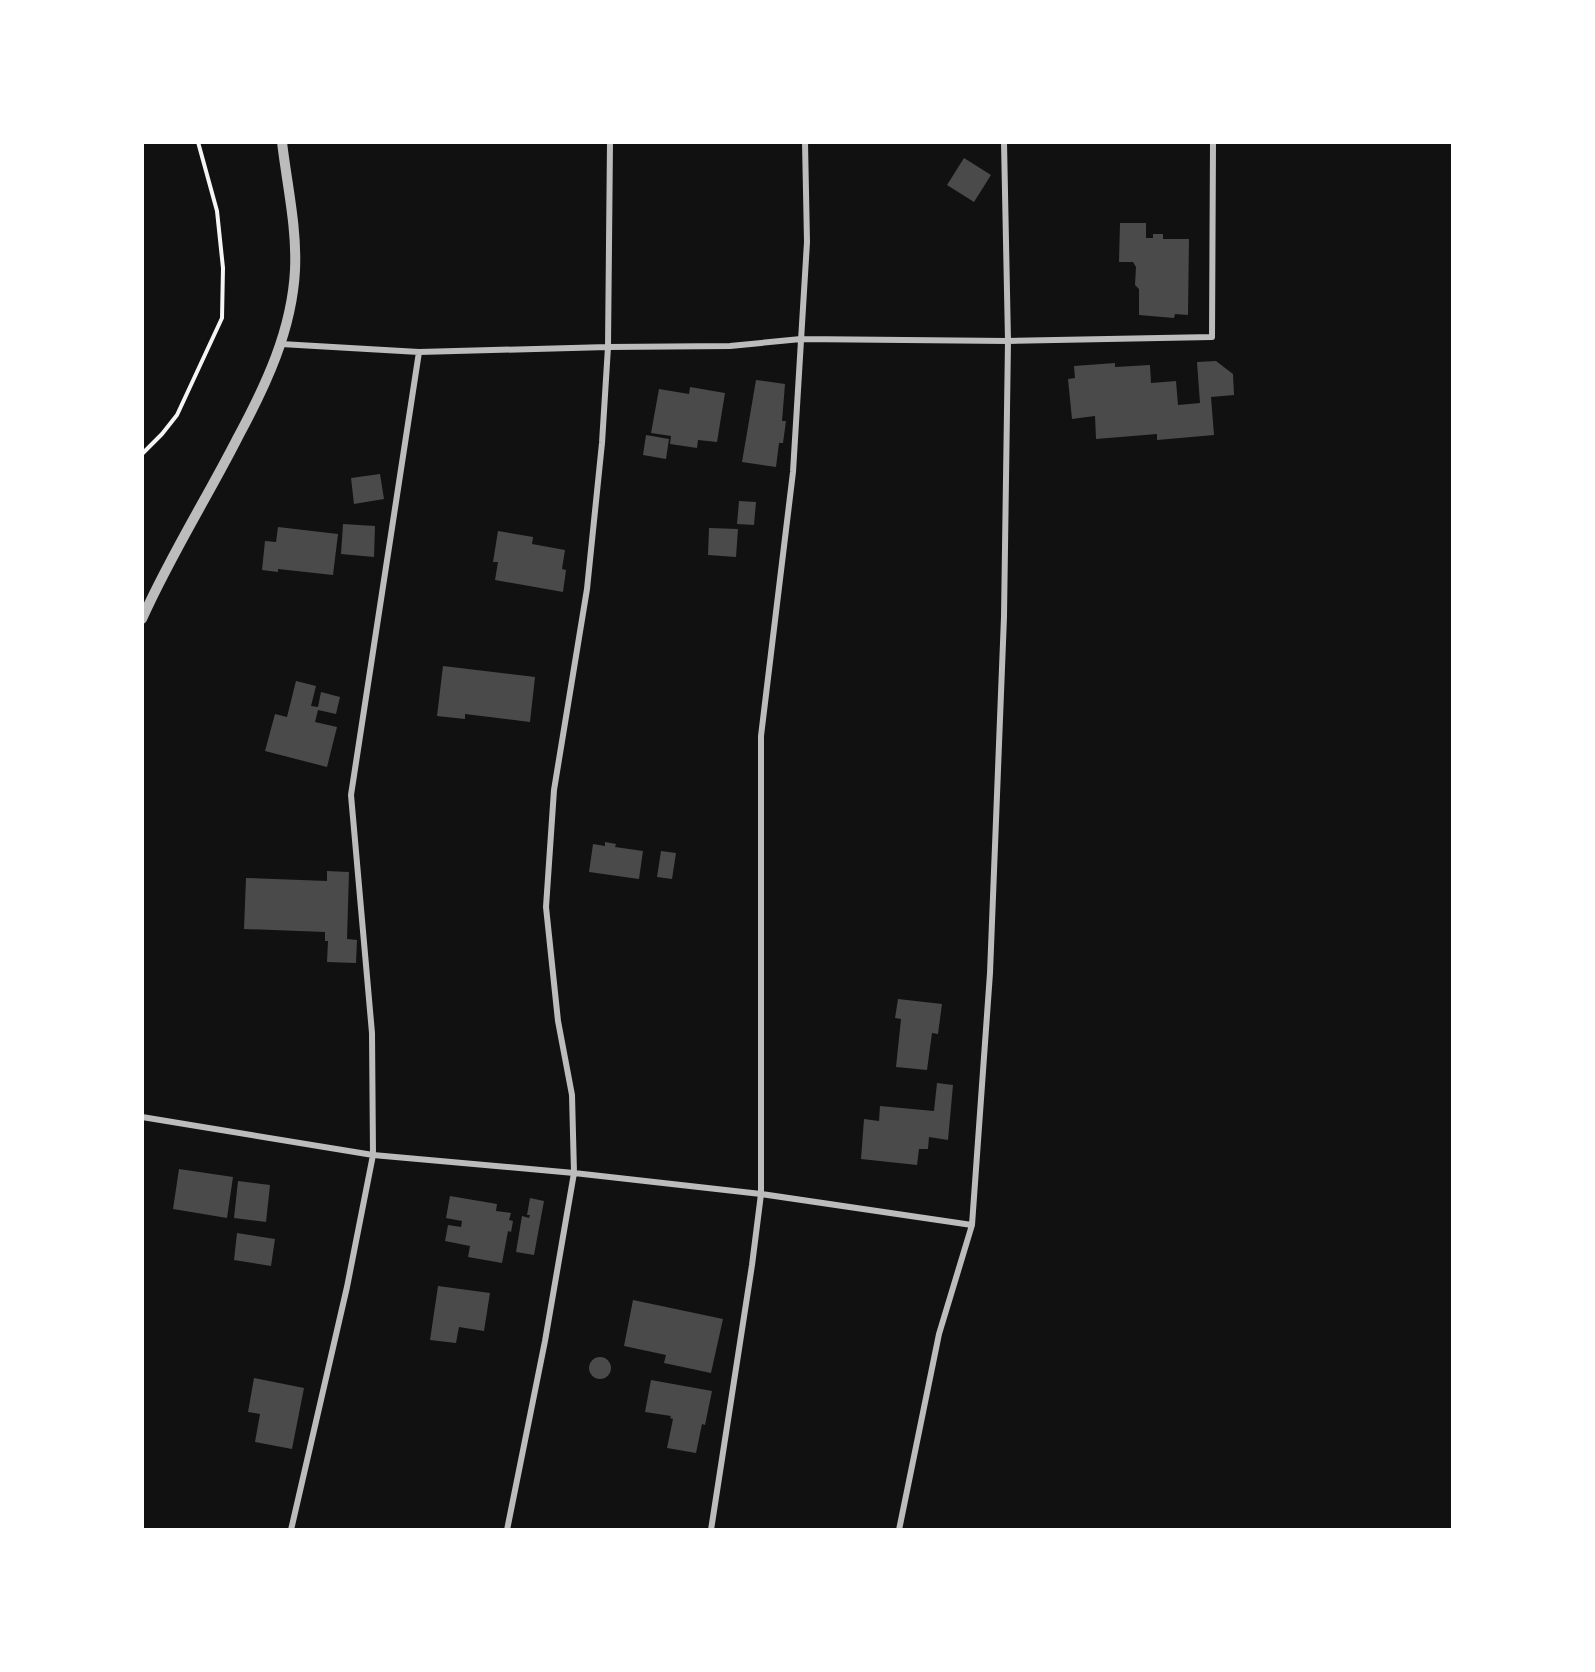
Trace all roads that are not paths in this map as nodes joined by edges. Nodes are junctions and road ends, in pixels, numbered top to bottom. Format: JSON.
{"nodes":[{"id":1,"x":282,"y":142,"type":"edge"},
{"id":2,"x":610,"y":142,"type":"edge"},
{"id":3,"x":805,"y":142,"type":"edge"},
{"id":4,"x":1004,"y":142,"type":"edge"},
{"id":5,"x":1213,"y":142,"type":"edge"},
{"id":6,"x":801,"y":339,"type":"junction"},
{"id":7,"x":1008,"y":341,"type":"junction"},
{"id":8,"x":281,"y":344,"type":"junction"},
{"id":9,"x":608,"y":347,"type":"junction"},
{"id":10,"x":419,"y":352,"type":"junction"},
{"id":11,"x":142,"y":619,"type":"edge"},
{"id":12,"x":142,"y":1117,"type":"edge"},
{"id":13,"x":373,"y":1155,"type":"junction"},
{"id":14,"x":574,"y":1173,"type":"junction"},
{"id":15,"x":761,"y":1194,"type":"junction"},
{"id":16,"x":972,"y":1225,"type":"junction"},
{"id":17,"x":291,"y":1530,"type":"edge"},
{"id":18,"x":507,"y":1530,"type":"edge"},
{"id":19,"x":711,"y":1530,"type":"edge"},
{"id":20,"x":899,"y":1530,"type":"edge"}],
"edges":[{"from":1,"to":8,"type":"street"},
{"from":2,"to":9,"type":"street"},
{"from":3,"to":6,"type":"street"},
{"from":4,"to":7,"type":"street"},
{"from":5,"to":7,"type":"street"},
{"from":6,"to":7,"type":"street"},
{"from":6,"to":9,"type":"street"},
{"from":6,"to":15,"type":"street"},
{"from":7,"to":16,"type":"street"},
{"from":8,"to":10,"type":"street"},
{"from":8,"to":11,"type":"street"},
{"from":9,"to":10,"type":"street"},
{"from":9,"to":14,"type":"street"},
{"from":10,"to":13,"type":"street"},
{"from":12,"to":13,"type":"street"},
{"from":13,"to":14,"type":"street"},
{"from":13,"to":17,"type":"street"},
{"from":14,"to":15,"type":"street"},
{"from":14,"to":18,"type":"street"},
{"from":15,"to":16,"type":"street"},
{"from":15,"to":19,"type":"street"},
{"from":16,"to":20,"type":"street"}]}
